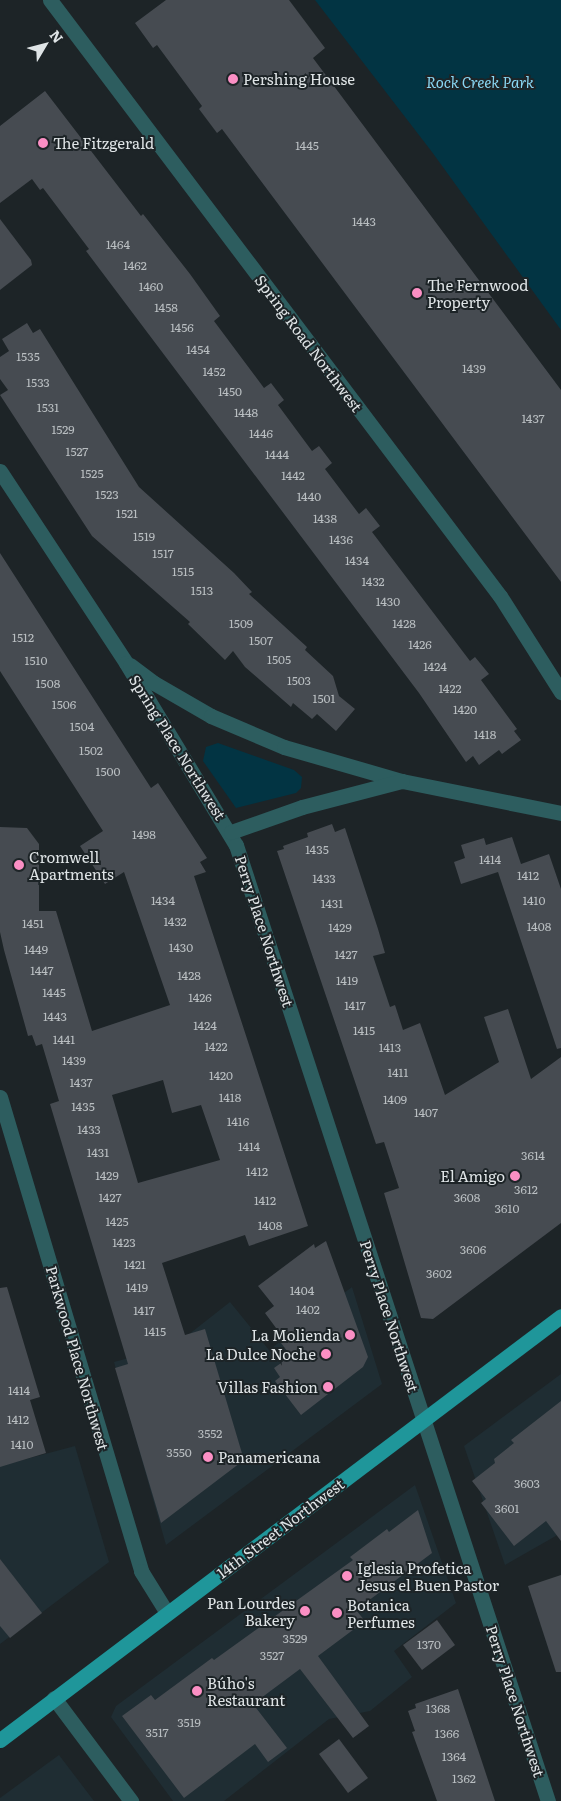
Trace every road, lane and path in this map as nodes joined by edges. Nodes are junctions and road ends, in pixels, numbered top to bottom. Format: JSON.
{"nodes":[{"id":1,"x":50,"y":0,"type":"edge"},
{"id":2,"x":0,"y":471,"type":"edge"},
{"id":3,"x":126,"y":663,"type":"junction"},
{"id":4,"x":561,"y":692,"type":"edge"},
{"id":5,"x":402,"y":781,"type":"junction"},
{"id":6,"x":561,"y":813,"type":"edge"},
{"id":7,"x":231,"y":832,"type":"junction"},
{"id":8,"x":0,"y":1097,"type":"edge"},
{"id":9,"x":561,"y":1316,"type":"edge"},
{"id":10,"x":424,"y":1420,"type":"junction"},
{"id":11,"x":167,"y":1613,"type":"junction"},
{"id":12,"x":54,"y":1698,"type":"junction"},
{"id":13,"x":0,"y":1740,"type":"edge"},
{"id":14,"x":131,"y":1801,"type":"edge"},
{"id":15,"x":548,"y":1801,"type":"edge"}],
"edges":[{"from":1,"to":4,"type":"street","name":"Spring Road Northwest"},
{"from":2,"to":3,"type":"street","name":"Spring Place Northwest"},
{"from":3,"to":5,"type":"street","name":"Spring Place Northwest"},
{"from":3,"to":7,"type":"street","name":"Spring Place Northwest"},
{"from":5,"to":6,"type":"street","name":"Spring Place Northwest"},
{"from":5,"to":7,"type":"street","name":"Spring Place Northwest"},
{"from":7,"to":10,"type":"street","name":"Perry Place Northwest"},
{"from":8,"to":11,"type":"street","name":"Parkwood Place Northwest"},
{"from":9,"to":10,"type":"main road","name":"14th Street Northwest"},
{"from":10,"to":11,"type":"main road","name":"14th Street Northwest"},
{"from":10,"to":15,"type":"street","name":"Perry Place Northwest"},
{"from":11,"to":12,"type":"main road","name":"14th Street Northwest"},
{"from":12,"to":13,"type":"main road","name":"14th Street Northwest"},
{"from":12,"to":14,"type":"street"}]}
